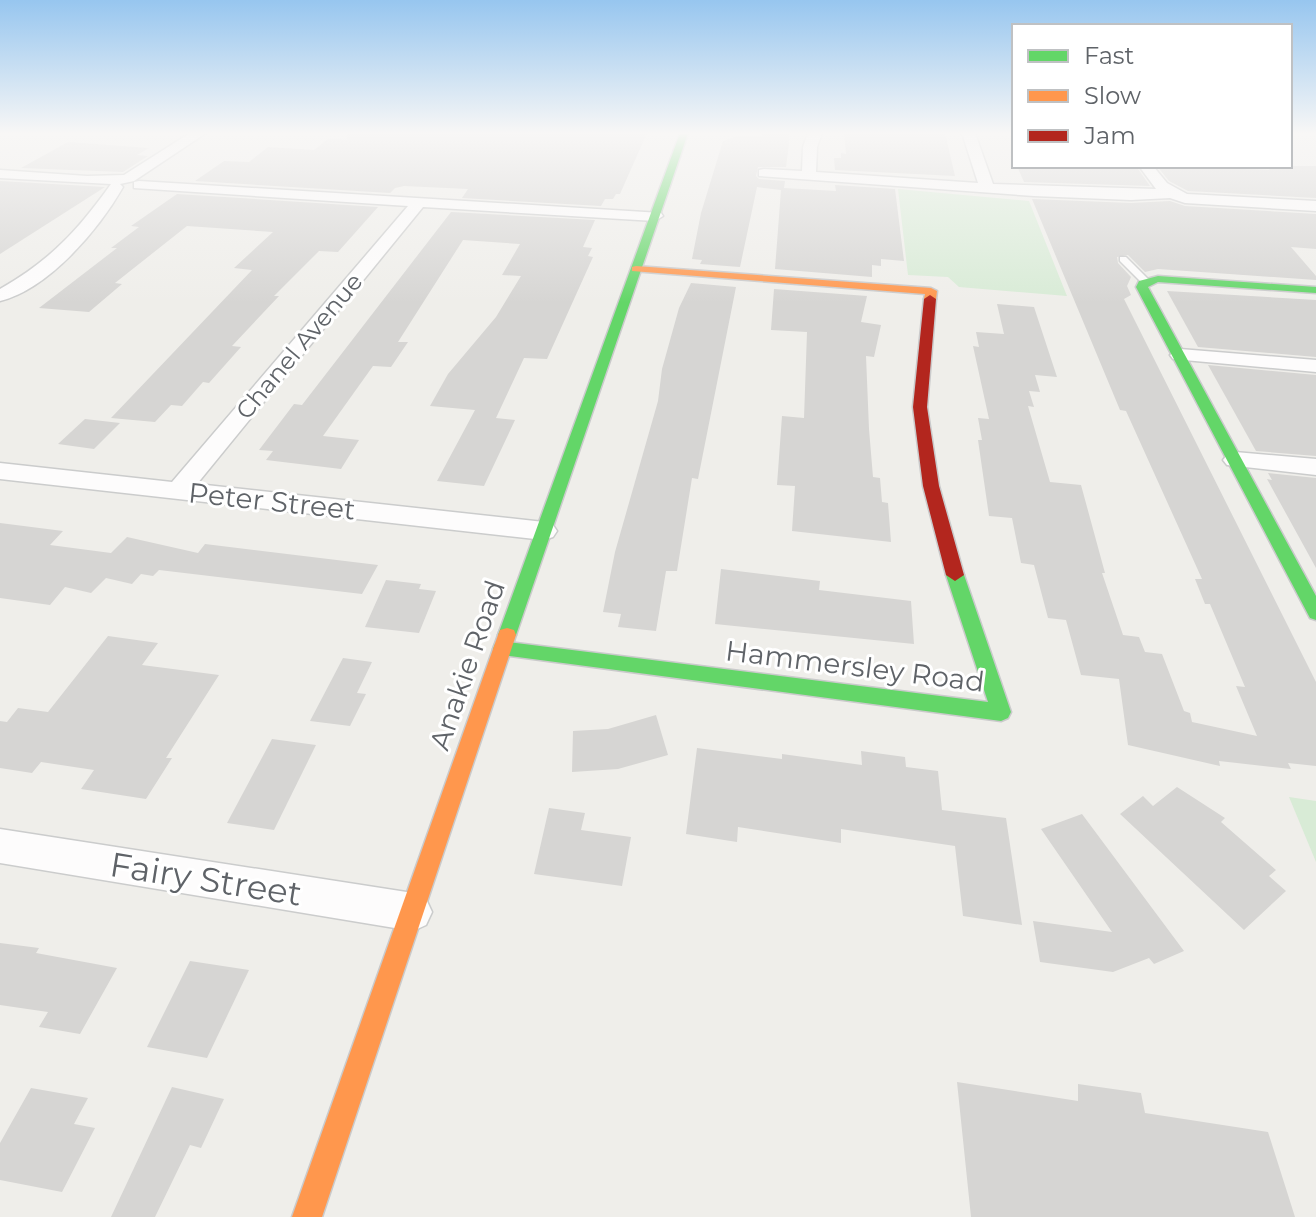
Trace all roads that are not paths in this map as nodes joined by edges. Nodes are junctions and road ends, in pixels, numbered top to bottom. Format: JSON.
{"nodes":[{"id":1,"x":122,"y":190,"type":"edge"},
{"id":2,"x":234,"y":190,"type":"edge"},
{"id":3,"x":664,"y":190,"type":"edge"},
{"id":4,"x":1037,"y":190,"type":"edge"},
{"id":5,"x":1165,"y":190,"type":"edge"},
{"id":6,"x":1170,"y":193,"type":"junction"},
{"id":7,"x":419,"y":202,"type":"junction"},
{"id":8,"x":1316,"y":206,"type":"edge"},
{"id":9,"x":655,"y":216,"type":"junction"},
{"id":10,"x":1123,"y":259,"type":"dead end"},
{"id":11,"x":636,"y":269,"type":"junction"},
{"id":12,"x":1146,"y":282,"type":"junction"},
{"id":13,"x":1316,"y":290,"type":"edge"},
{"id":14,"x":0,"y":296,"type":"edge"},
{"id":15,"x":1180,"y":355,"type":"junction"},
{"id":16,"x":1316,"y":366,"type":"edge"},
{"id":17,"x":1235,"y":460,"type":"junction"},
{"id":18,"x":1316,"y":467,"type":"edge"},
{"id":19,"x":0,"y":471,"type":"edge"},
{"id":20,"x":179,"y":490,"type":"junction"},
{"id":21,"x":544,"y":531,"type":"junction"},
{"id":22,"x":1316,"y":613,"type":"edge"},
{"id":23,"x":502,"y":649,"type":"junction"},
{"id":24,"x":0,"y":846,"type":"edge"},
{"id":25,"x":413,"y":912,"type":"junction"},
{"id":26,"x":307,"y":1217,"type":"edge"}],
"edges":[{"from":1,"to":14,"type":"street"},
{"from":2,"to":7,"type":"street"},
{"from":3,"to":9,"type":"street","name":"Anakie Road"},
{"from":4,"to":6,"type":"street"},
{"from":5,"to":6,"type":"street"},
{"from":6,"to":8,"type":"street"},
{"from":7,"to":9,"type":"street"},
{"from":7,"to":20,"type":"street","name":"Chanel Avenue"},
{"from":9,"to":11,"type":"street","name":"Anakie Road"},
{"from":10,"to":12,"type":"lane"},
{"from":11,"to":21,"type":"street","name":"Anakie Road"},
{"from":11,"to":23,"type":"street","name":"Hammersley Road"},
{"from":12,"to":13,"type":"street"},
{"from":12,"to":15,"type":"street"},
{"from":15,"to":16,"type":"street"},
{"from":15,"to":17,"type":"street"},
{"from":17,"to":18,"type":"street"},
{"from":17,"to":22,"type":"street"},
{"from":19,"to":20,"type":"street","name":"Peter Street"},
{"from":20,"to":21,"type":"street","name":"Peter Street"},
{"from":21,"to":23,"type":"street","name":"Anakie Road"},
{"from":23,"to":25,"type":"street","name":"Anakie Road"},
{"from":24,"to":25,"type":"street","name":"Fairy Street"},
{"from":25,"to":26,"type":"street","name":"Anakie Road"}]}
